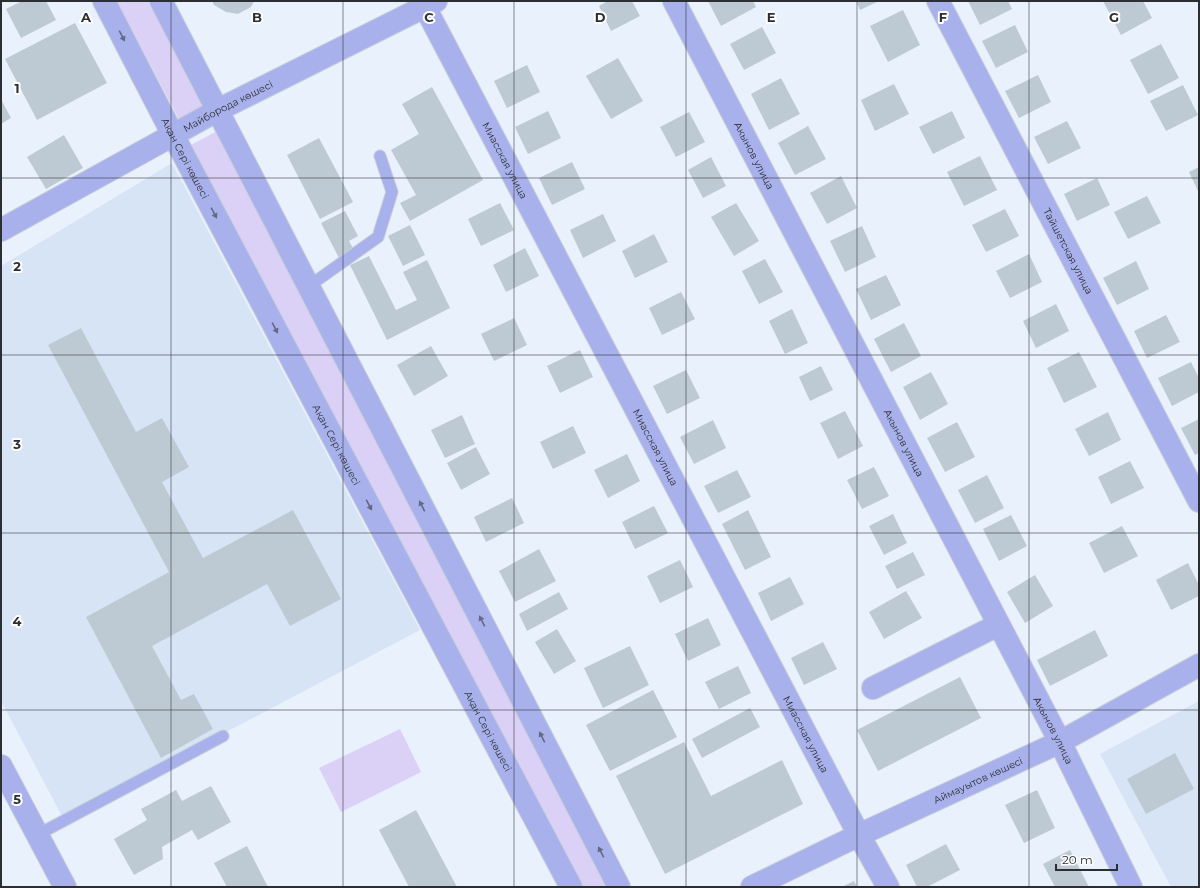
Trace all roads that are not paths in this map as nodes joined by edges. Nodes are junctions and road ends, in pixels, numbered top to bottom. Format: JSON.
{"nodes":[{"id":1,"x":104,"y":1,"type":"edge"},
{"id":2,"x":161,"y":1,"type":"edge"},
{"id":3,"x":674,"y":1,"type":"edge"},
{"id":4,"x":938,"y":1,"type":"edge"},
{"id":5,"x":431,"y":4,"type":"edge"},
{"id":6,"x":218,"y":110,"type":"junction"},
{"id":7,"x":173,"y":135,"type":"junction"},
{"id":8,"x":380,"y":156,"type":"dead end"},
{"id":9,"x":1,"y":230,"type":"edge"},
{"id":10,"x":309,"y":286,"type":"junction"},
{"id":11,"x":1199,"y":501,"type":"edge"},
{"id":12,"x":998,"y":624,"type":"junction"},
{"id":13,"x":1199,"y":665,"type":"edge"},
{"id":14,"x":873,"y":688,"type":"dead end"},
{"id":15,"x":223,"y":736,"type":"dead end"},
{"id":16,"x":1060,"y":742,"type":"junction"},
{"id":17,"x":1,"y":766,"type":"edge"},
{"id":18,"x":37,"y":835,"type":"junction"},
{"id":19,"x":859,"y":835,"type":"junction"},
{"id":20,"x":65,"y":887,"type":"edge"},
{"id":21,"x":571,"y":887,"type":"edge"},
{"id":22,"x":619,"y":887,"type":"edge"},
{"id":23,"x":752,"y":887,"type":"edge"},
{"id":24,"x":888,"y":887,"type":"edge"},
{"id":25,"x":1132,"y":887,"type":"edge"}],
"edges":[{"from":1,"to":7,"type":"street","name":"Ақан Сері көшесі","one_way":true},
{"from":2,"to":6,"type":"street"},
{"from":3,"to":12,"type":"street","name":"Акынов улица"},
{"from":4,"to":11,"type":"street","name":"Тайшетская улица"},
{"from":5,"to":6,"type":"street","name":"Майборода көшесі"},
{"from":5,"to":19,"type":"street","name":"Миасская улица"},
{"from":6,"to":7,"type":"street","name":"Майборода көшесі"},
{"from":6,"to":10,"type":"street"},
{"from":7,"to":9,"type":"street","name":"Майборода көшесі"},
{"from":7,"to":21,"type":"street","name":"Ақан Сері көшесі","one_way":true},
{"from":8,"to":10,"type":"lane"},
{"from":22,"to":10,"type":"street","one_way":true},
{"from":12,"to":14,"type":"street"},
{"from":12,"to":16,"type":"street","name":"Акынов улица"},
{"from":13,"to":16,"type":"street","name":"Аймауытов көшесі"},
{"from":15,"to":18,"type":"lane"},
{"from":16,"to":19,"type":"street","name":"Аймауытов көшесі"},
{"from":16,"to":25,"type":"street","name":"Акынов улица"},
{"from":17,"to":18,"type":"street"},
{"from":18,"to":20,"type":"street"},
{"from":19,"to":23,"type":"street","name":"Аймауытов көшесі"},
{"from":19,"to":24,"type":"street","name":"Миасская улица"}]}
